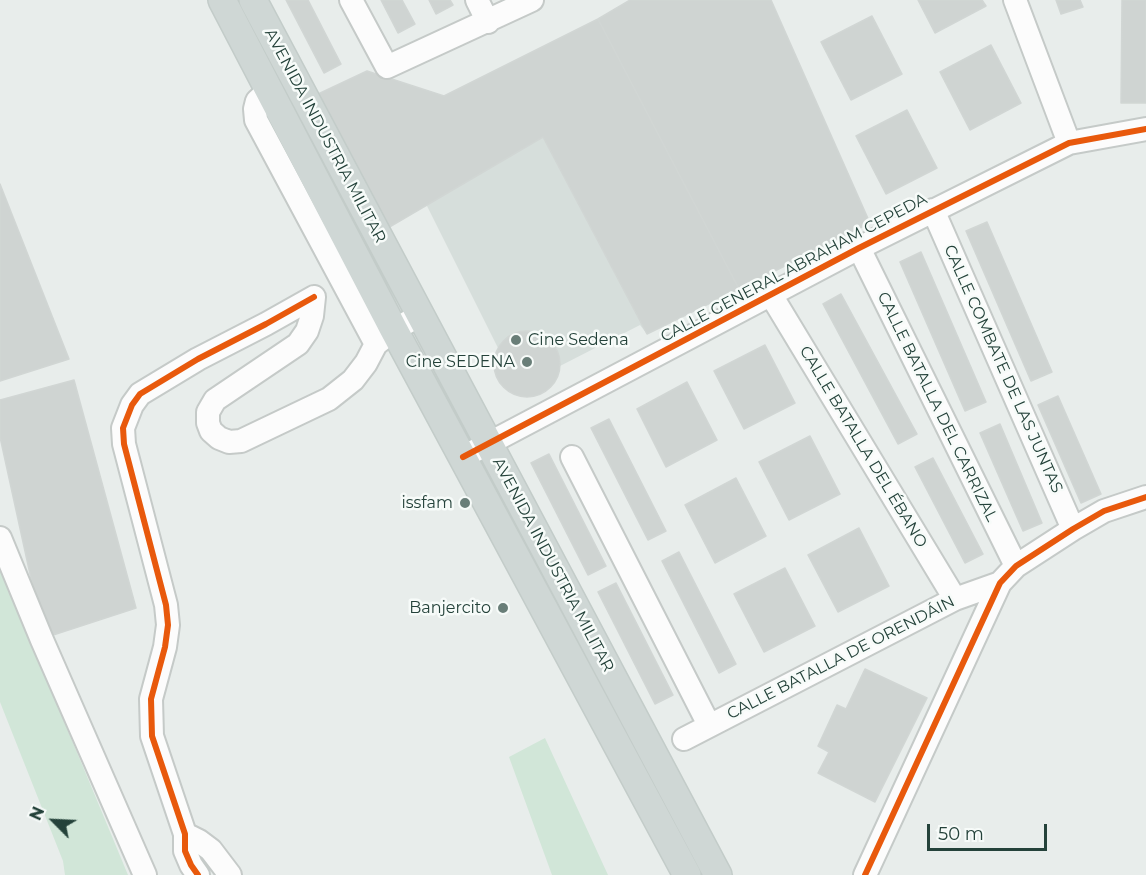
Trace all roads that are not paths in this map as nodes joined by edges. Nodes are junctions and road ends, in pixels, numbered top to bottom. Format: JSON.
{"nodes":[{"id":1,"x":222,"y":0,"type":"edge"},
{"id":2,"x":253,"y":0,"type":"edge"},
{"id":3,"x":351,"y":0,"type":"edge"},
{"id":4,"x":477,"y":0,"type":"edge"},
{"id":5,"x":532,"y":0,"type":"edge"},
{"id":6,"x":1015,"y":0,"type":"edge"},
{"id":7,"x":488,"y":22,"type":"junction"},
{"id":8,"x":1146,"y":129,"type":"edge"},
{"id":9,"x":1070,"y":142,"type":"junction"},
{"id":10,"x":933,"y":210,"type":"junction"},
{"id":11,"x":859,"y":248,"type":"junction"},
{"id":12,"x":771,"y":295,"type":"junction"},
{"id":13,"x":420,"y":315,"type":"junction"},
{"id":14,"x":385,"y":337,"type":"junction"},
{"id":15,"x":488,"y":443,"type":"junction"},
{"id":16,"x":463,"y":457,"type":"junction"},
{"id":17,"x":572,"y":457,"type":"dead end"},
{"id":18,"x":1146,"y":497,"type":"edge"},
{"id":19,"x":1073,"y":529,"type":"junction"},
{"id":20,"x":0,"y":538,"type":"edge"},
{"id":21,"x":1016,"y":566,"type":"junction"},
{"id":22,"x":1000,"y":584,"type":"junction"},
{"id":23,"x":955,"y":599,"type":"junction"},
{"id":24,"x":708,"y":725,"type":"junction"},
{"id":25,"x":684,"y":739,"type":"dead end"},
{"id":26,"x":185,"y":834,"type":"junction"},
{"id":27,"x":145,"y":875,"type":"edge"},
{"id":28,"x":198,"y":875,"type":"edge"},
{"id":29,"x":230,"y":875,"type":"edge"},
{"id":30,"x":687,"y":875,"type":"edge"},
{"id":31,"x":718,"y":875,"type":"edge"},
{"id":32,"x":865,"y":875,"type":"edge"}],
"edges":[{"from":1,"to":14,"type":"main road","name":"AVENIDA INDUSTRIA MILITAR"},
{"from":2,"to":13,"type":"main road","name":"AVENIDA INDUSTRIA MILITAR"},
{"from":3,"to":7,"type":"street"},
{"from":4,"to":7,"type":"street"},
{"from":5,"to":7,"type":"street"},
{"from":6,"to":9,"type":"street"},
{"from":8,"to":9,"type":"street","name":"CALLE GENERAL ABRAHAM CEPEDA"},
{"from":9,"to":10,"type":"street","name":"CALLE GENERAL ABRAHAM CEPEDA"},
{"from":10,"to":11,"type":"street","name":"CALLE GENERAL ABRAHAM CEPEDA"},
{"from":10,"to":19,"type":"street","name":"CALLE COMBATE DE LAS JUNTAS"},
{"from":11,"to":12,"type":"street","name":"CALLE GENERAL ABRAHAM CEPEDA"},
{"from":11,"to":21,"type":"street","name":"CALLE BATALLA DEL CARRIZAL"},
{"from":12,"to":15,"type":"street","name":"CALLE GENERAL ABRAHAM CEPEDA"},
{"from":12,"to":23,"type":"street","name":"CALLE BATALLA DEL ÉBANO"},
{"from":13,"to":14,"type":"street"},
{"from":13,"to":15,"type":"main road","name":"AVENIDA INDUSTRIA MILITAR"},
{"from":14,"to":16,"type":"main road","name":"AVENIDA INDUSTRIA MILITAR"},
{"from":14,"to":26,"type":"street"},
{"from":15,"to":16,"type":"street","name":"CALLE GENERAL ABRAHAM CEPEDA"},
{"from":15,"to":31,"type":"main road","name":"AVENIDA INDUSTRIA MILITAR"},
{"from":16,"to":30,"type":"main road","name":"AVENIDA INDUSTRIA MILITAR"},
{"from":17,"to":24,"type":"street"},
{"from":18,"to":19,"type":"street"},
{"from":19,"to":21,"type":"street"},
{"from":20,"to":27,"type":"street"},
{"from":21,"to":22,"type":"street"},
{"from":22,"to":23,"type":"street","name":"CALLE BATALLA DE ORENDÁIN"},
{"from":22,"to":32,"type":"street"},
{"from":23,"to":24,"type":"street","name":"CALLE BATALLA DE ORENDÁIN"},
{"from":24,"to":25,"type":"street","name":"CALLE BATALLA DE ORENDÁIN"},
{"from":26,"to":28,"type":"street"},
{"from":26,"to":29,"type":"street"}]}
